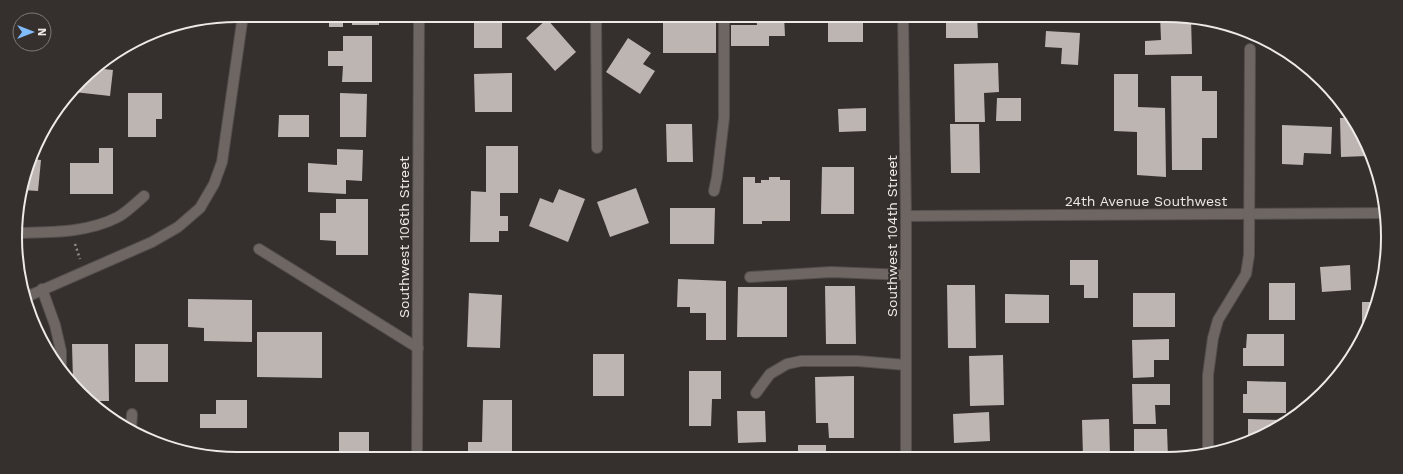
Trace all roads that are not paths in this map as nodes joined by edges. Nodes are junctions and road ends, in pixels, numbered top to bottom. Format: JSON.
{"nodes":[{"id":1,"x":242,"y":22,"type":"edge"},
{"id":2,"x":419,"y":22,"type":"edge"},
{"id":3,"x":596,"y":22,"type":"edge"},
{"id":4,"x":724,"y":22,"type":"edge"},
{"id":5,"x":903,"y":22,"type":"edge"},
{"id":6,"x":1250,"y":49,"type":"dead end"},
{"id":7,"x":597,"y":148,"type":"dead end"},
{"id":8,"x":714,"y":191,"type":"dead end"},
{"id":9,"x":144,"y":196,"type":"dead end"},
{"id":10,"x":1380,"y":213,"type":"edge"},
{"id":11,"x":1250,"y":214,"type":"junction"},
{"id":12,"x":906,"y":216,"type":"junction"},
{"id":13,"x":22,"y":233,"type":"edge"},
{"id":14,"x":259,"y":249,"type":"dead end"},
{"id":15,"x":906,"y":275,"type":"junction"},
{"id":16,"x":750,"y":277,"type":"dead end"},
{"id":17,"x":42,"y":289,"type":"junction"},
{"id":18,"x":30,"y":295,"type":"edge"},
{"id":19,"x":418,"y":348,"type":"junction"},
{"id":20,"x":62,"y":361,"type":"edge"},
{"id":21,"x":906,"y":365,"type":"junction"},
{"id":22,"x":756,"y":393,"type":"dead end"},
{"id":23,"x":132,"y":414,"type":"dead end"},
{"id":24,"x":131,"y":424,"type":"edge"},
{"id":25,"x":1208,"y":448,"type":"edge"},
{"id":26,"x":417,"y":452,"type":"edge"},
{"id":27,"x":906,"y":452,"type":"edge"}],
"edges":[{"from":1,"to":17,"type":"street"},
{"from":2,"to":19,"type":"street","name":"Southwest 106th Street"},
{"from":3,"to":7,"type":"street"},
{"from":4,"to":8,"type":"street"},
{"from":5,"to":12,"type":"street","name":"Southwest 104th Street"},
{"from":6,"to":11,"type":"street"},
{"from":9,"to":13,"type":"street"},
{"from":10,"to":11,"type":"street","name":"24th Avenue Southwest"},
{"from":11,"to":12,"type":"street","name":"24th Avenue Southwest"},
{"from":11,"to":25,"type":"street"},
{"from":12,"to":15,"type":"street","name":"Southwest 104th Street"},
{"from":14,"to":19,"type":"street"},
{"from":15,"to":16,"type":"street"},
{"from":15,"to":21,"type":"street","name":"Southwest 104th Street"},
{"from":17,"to":18,"type":"street"},
{"from":17,"to":20,"type":"street"},
{"from":19,"to":26,"type":"street","name":"Southwest 106th Street"},
{"from":21,"to":22,"type":"street"},
{"from":21,"to":27,"type":"street","name":"Southwest 104th Street"},
{"from":23,"to":24,"type":"street"}]}
